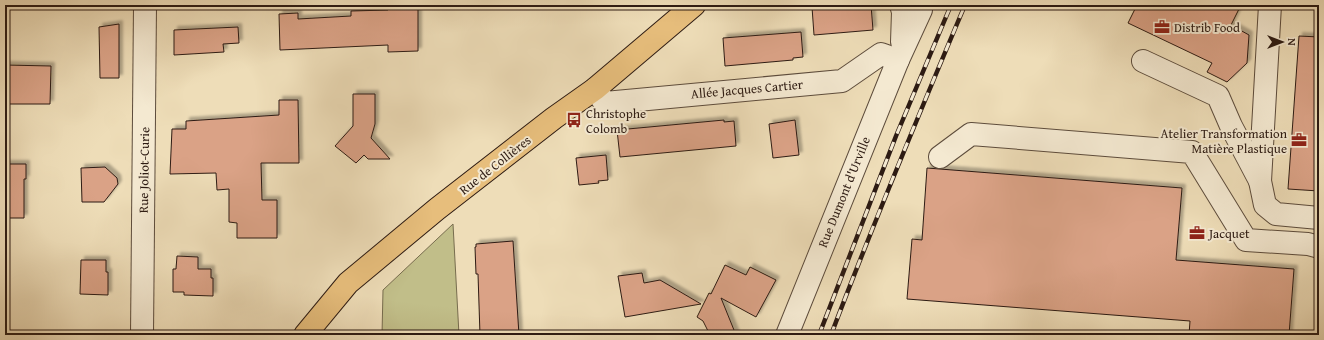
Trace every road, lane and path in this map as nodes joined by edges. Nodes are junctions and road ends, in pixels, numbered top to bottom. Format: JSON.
{"nodes":[{"id":1,"x":145,"y":5,"type":"edge"},
{"id":2,"x":694,"y":5,"type":"edge"},
{"id":3,"x":901,"y":5,"type":"edge"},
{"id":4,"x":920,"y":5,"type":"edge"},
{"id":5,"x":1270,"y":5,"type":"edge"},
{"id":6,"x":900,"y":54,"type":"junction"},
{"id":7,"x":1143,"y":61,"type":"dead end"},
{"id":8,"x":594,"y":89,"type":"junction"},
{"id":9,"x":940,"y":157,"type":"dead end"},
{"id":10,"x":1260,"y":181,"type":"junction"},
{"id":11,"x":1319,"y":218,"type":"edge"},
{"id":12,"x":1319,"y":247,"type":"edge"},
{"id":13,"x":142,"y":335,"type":"edge"},
{"id":14,"x":305,"y":335,"type":"edge"},
{"id":15,"x":787,"y":335,"type":"edge"}],
"edges":[{"from":1,"to":13,"type":"street","name":"Rue Joliot-Curie"},
{"from":2,"to":8,"type":"main road","name":"Rue de Collières"},
{"from":3,"to":6,"type":"street","name":"Rue Dumont d'Urville"},
{"from":4,"to":6,"type":"street","name":"Rue Dumont d'Urville"},
{"from":5,"to":10,"type":"street"},
{"from":6,"to":8,"type":"street","name":"Allée Jacques Cartier"},
{"from":6,"to":15,"type":"street","name":"Rue Dumont d'Urville"},
{"from":7,"to":10,"type":"street"},
{"from":8,"to":14,"type":"main road","name":"Rue de Collières"},
{"from":9,"to":12,"type":"street"},
{"from":10,"to":11,"type":"street"}]}
